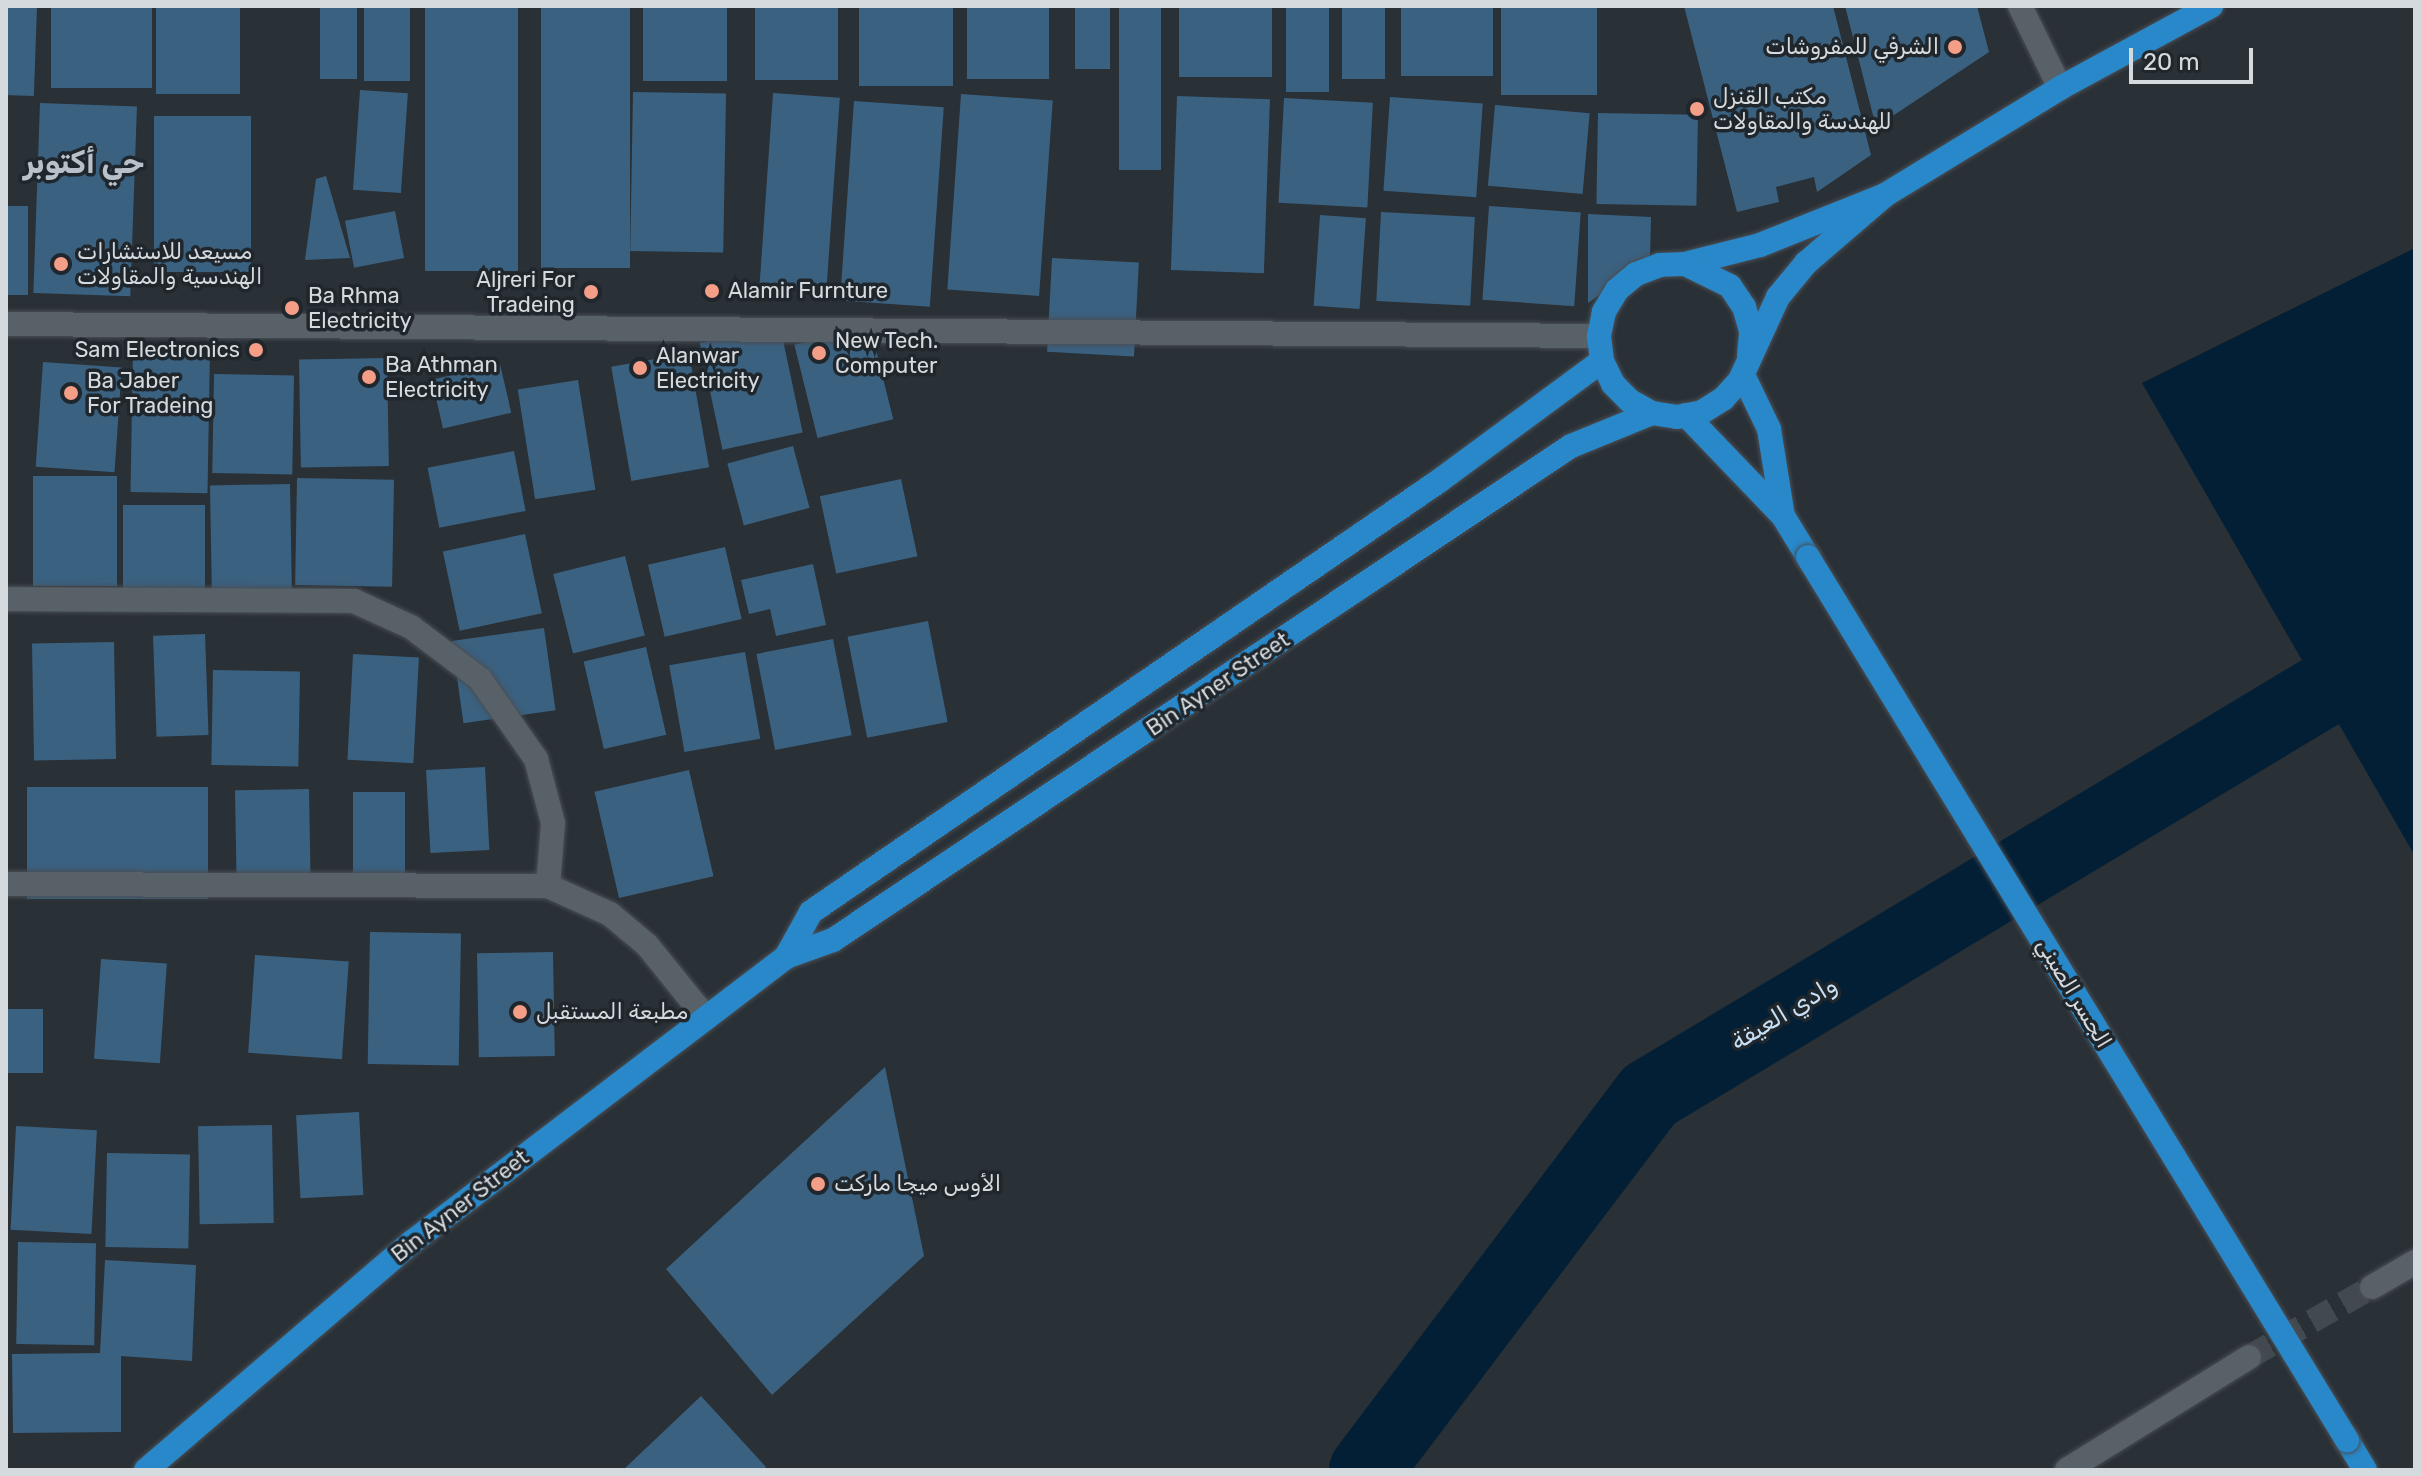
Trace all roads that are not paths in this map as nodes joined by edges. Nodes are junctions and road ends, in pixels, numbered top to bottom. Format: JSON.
{"nodes":[{"id":1,"x":2020,"y":6,"type":"edge"},
{"id":2,"x":2211,"y":6,"type":"edge"},
{"id":3,"x":2060,"y":88,"type":"junction"},
{"id":4,"x":1885,"y":195,"type":"junction"},
{"id":5,"x":1685,"y":264,"type":"junction"},
{"id":6,"x":6,"y":324,"type":"edge"},
{"id":7,"x":1599,"y":336,"type":"junction"},
{"id":8,"x":1602,"y":361,"type":"junction"},
{"id":9,"x":1746,"y":366,"type":"junction"},
{"id":10,"x":1652,"y":413,"type":"junction"},
{"id":11,"x":1686,"y":415,"type":"junction"},
{"id":12,"x":1783,"y":516,"type":"junction"},
{"id":13,"x":6,"y":599,"type":"edge"},
{"id":14,"x":6,"y":884,"type":"edge"},
{"id":15,"x":548,"y":886,"type":"junction"},
{"id":16,"x":786,"y":957,"type":"junction"},
{"id":17,"x":706,"y":1018,"type":"junction"},
{"id":18,"x":2415,"y":1262,"type":"edge"},
{"id":19,"x":2372,"y":1287,"type":"tunnel mouth"},
{"id":20,"x":2249,"y":1357,"type":"tunnel mouth"},
{"id":21,"x":146,"y":1470,"type":"edge"},
{"id":22,"x":2067,"y":1470,"type":"edge"},
{"id":23,"x":2365,"y":1470,"type":"edge"}],
"edges":[{"from":1,"to":3,"type":"street"},
{"from":2,"to":3,"type":"highway"},
{"from":3,"to":4,"type":"highway"},
{"from":4,"to":5,"type":"highway"},
{"from":4,"to":9,"type":"highway"},
{"from":5,"to":7,"type":"highway"},
{"from":5,"to":9,"type":"highway"},
{"from":6,"to":7,"type":"street"},
{"from":7,"to":8,"type":"highway"},
{"from":8,"to":10,"type":"highway"},
{"from":8,"to":16,"type":"highway","name":"Bin Ayner Street"},
{"from":9,"to":11,"type":"highway"},
{"from":9,"to":12,"type":"highway"},
{"from":10,"to":11,"type":"highway"},
{"from":10,"to":16,"type":"highway","name":"Bin Ayner Street"},
{"from":11,"to":12,"type":"highway"},
{"from":12,"to":23,"type":"highway","name":"الجسر الصيني","bridge":true},
{"from":13,"to":15,"type":"street"},
{"from":14,"to":15,"type":"street"},
{"from":15,"to":17,"type":"street"},
{"from":16,"to":17,"type":"highway","name":"Bin Ayner Street"},
{"from":17,"to":21,"type":"highway","name":"Bin Ayner Street"},
{"from":18,"to":19,"type":"street"},
{"from":20,"to":22,"type":"street"}]}
